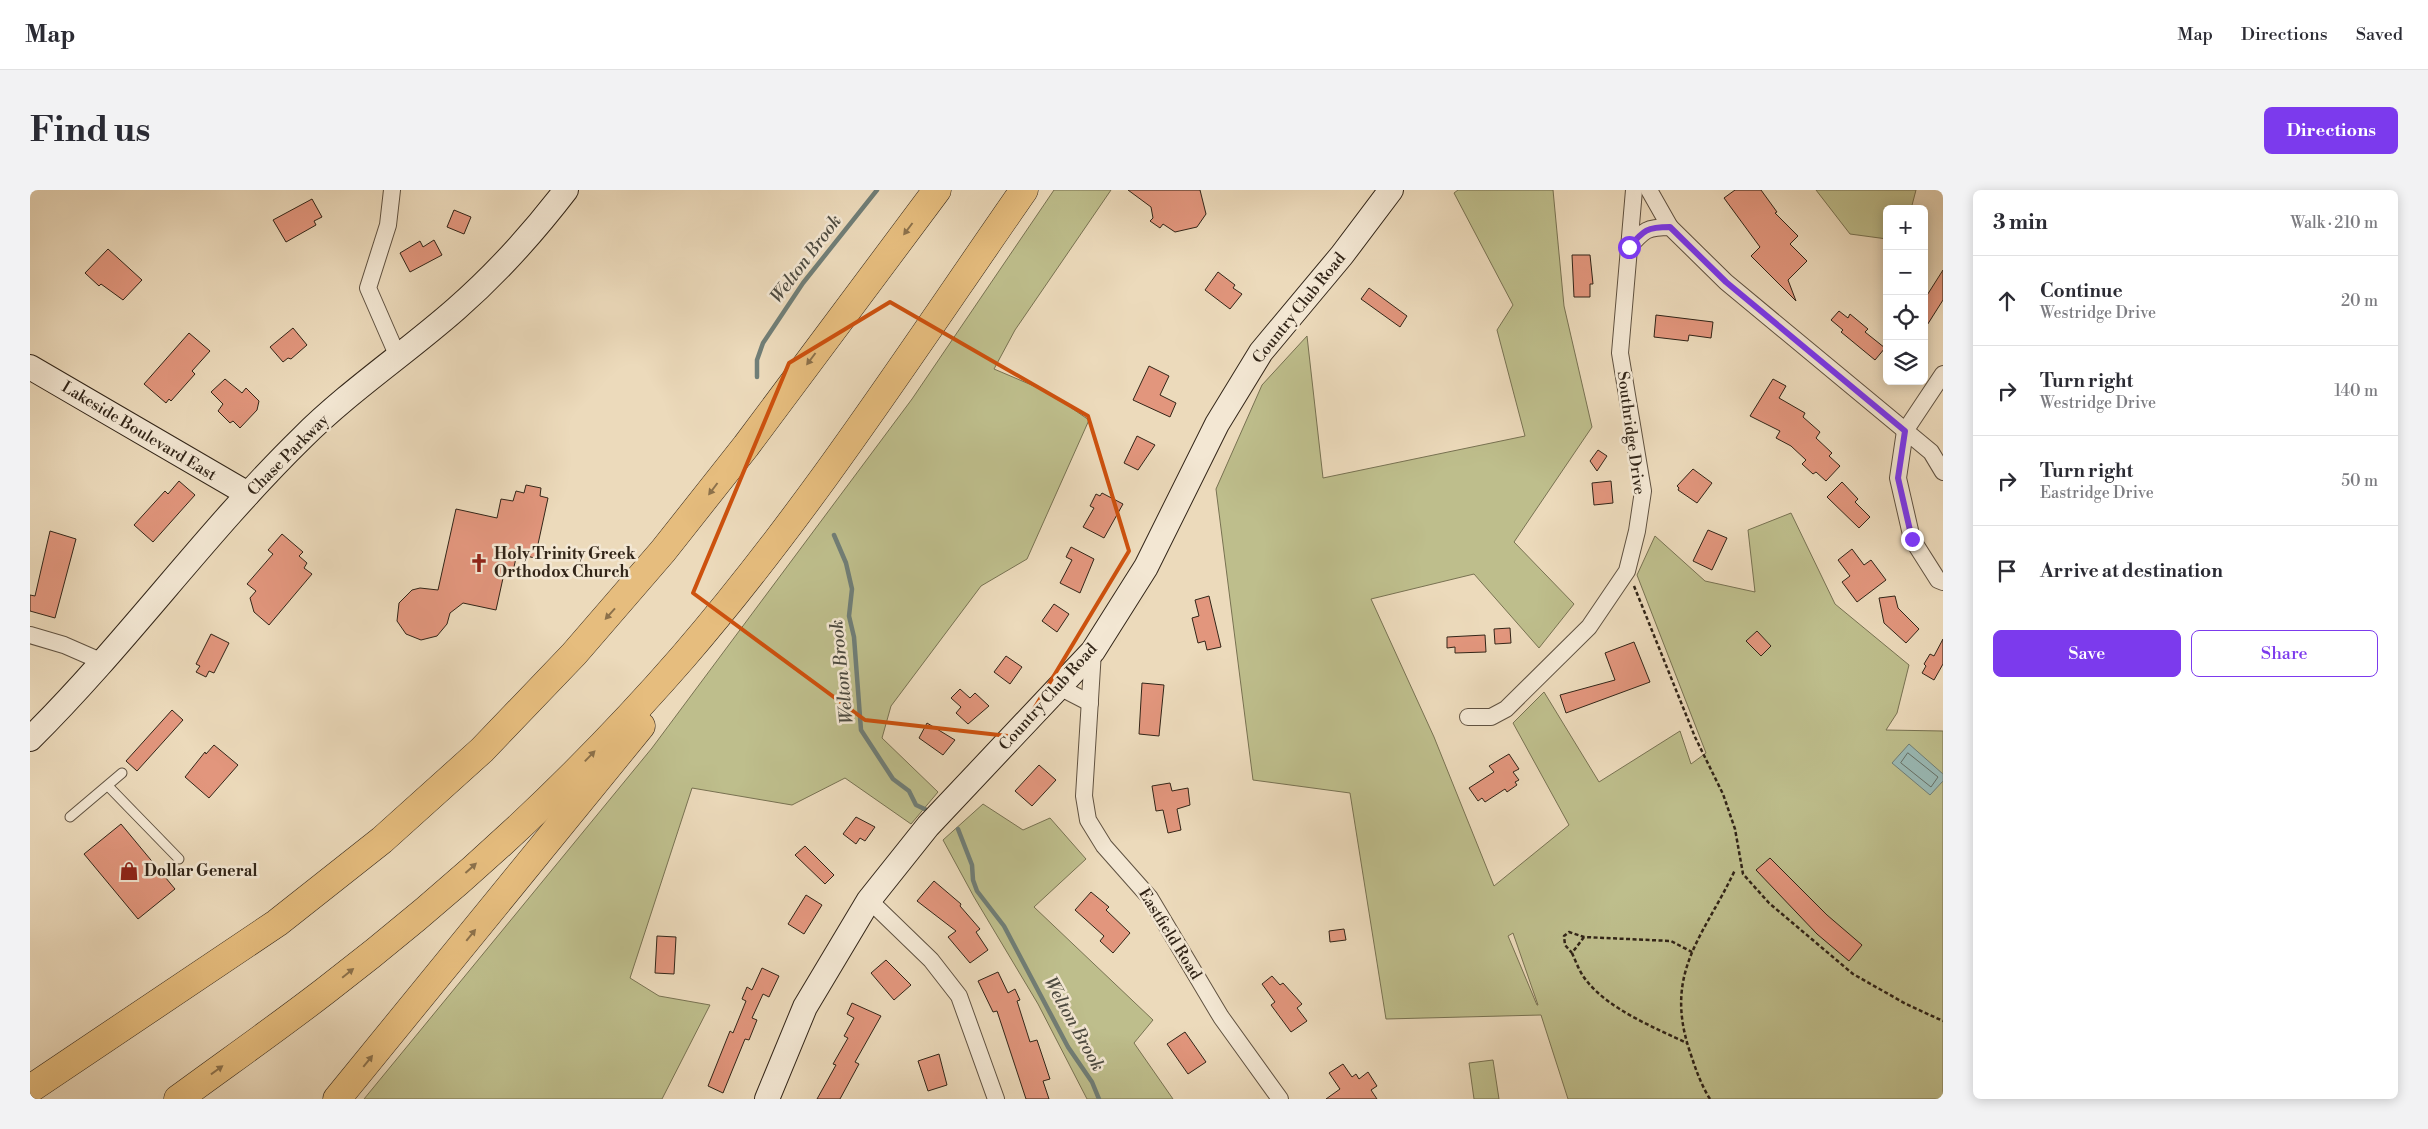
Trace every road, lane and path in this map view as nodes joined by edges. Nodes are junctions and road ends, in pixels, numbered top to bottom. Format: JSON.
{"nodes":[{"id":1,"x":392,"y":190,"type":"edge"},
{"id":2,"x":566,"y":190,"type":"edge"},
{"id":3,"x":937,"y":190,"type":"edge"},
{"id":4,"x":1024,"y":190,"type":"edge"},
{"id":5,"x":1391,"y":190,"type":"edge"},
{"id":6,"x":1634,"y":190,"type":"edge"},
{"id":7,"x":1649,"y":190,"type":"edge"},
{"id":8,"x":1670,"y":227,"type":"junction"},
{"id":9,"x":1629,"y":247,"type":"junction"},
{"id":10,"x":398,"y":357,"type":"junction"},
{"id":11,"x":30,"y":367,"type":"edge"},
{"id":12,"x":1943,"y":374,"type":"edge"},
{"id":13,"x":1905,"y":431,"type":"junction"},
{"id":14,"x":1943,"y":472,"type":"edge"},
{"id":15,"x":248,"y":494,"type":"junction"},
{"id":16,"x":812,"y":494,"type":"junction"},
{"id":17,"x":1627,"y":571,"type":"junction"},
{"id":18,"x":1943,"y":582,"type":"edge"},
{"id":19,"x":30,"y":635,"type":"edge"},
{"id":20,"x":1093,"y":651,"type":"junction"},
{"id":21,"x":103,"y":662,"type":"junction"},
{"id":22,"x":1059,"y":687,"type":"junction"},
{"id":23,"x":1090,"y":703,"type":"junction"},
{"id":24,"x":1468,"y":717,"type":"dead end"},
{"id":25,"x":30,"y":739,"type":"edge"},
{"id":26,"x":122,"y":774,"type":"dead end"},
{"id":27,"x":108,"y":786,"type":"junction"},
{"id":28,"x":70,"y":817,"type":"dead end"},
{"id":29,"x":179,"y":859,"type":"dead end"},
{"id":30,"x":1736,"y":870,"type":"dead end"},
{"id":31,"x":870,"y":900,"type":"junction"},
{"id":32,"x":1584,"y":937,"type":"junction"},
{"id":33,"x":1692,"y":952,"type":"junction"},
{"id":34,"x":1572,"y":953,"type":"junction"},
{"id":35,"x":182,"y":986,"type":"junction"},
{"id":36,"x":1943,"y":1021,"type":"edge"},
{"id":37,"x":1687,"y":1043,"type":"junction"},
{"id":38,"x":30,"y":1089,"type":"edge"},
{"id":39,"x":30,"y":1098,"type":"edge"},
{"id":40,"x":178,"y":1099,"type":"edge"},
{"id":41,"x":337,"y":1099,"type":"edge"},
{"id":42,"x":767,"y":1099,"type":"edge"},
{"id":43,"x":996,"y":1099,"type":"edge"},
{"id":44,"x":1280,"y":1099,"type":"edge"},
{"id":45,"x":1710,"y":1099,"type":"edge"}],
"edges":[{"from":1,"to":10,"type":"street"},
{"from":2,"to":10,"type":"street","name":"Chase Parkway"},
{"from":3,"to":35,"type":"highway","one_way":true},
{"from":4,"to":16,"type":"highway"},
{"from":5,"to":20,"type":"street","name":"Country Club Road"},
{"from":6,"to":9,"type":"street","name":"Southridge Drive"},
{"from":7,"to":8,"type":"street"},
{"from":8,"to":9,"type":"street"},
{"from":8,"to":13,"type":"street"},
{"from":9,"to":17,"type":"street","name":"Southridge Drive"},
{"from":10,"to":15,"type":"street","name":"Chase Parkway"},
{"from":11,"to":15,"type":"street","name":"Lakeside Boulevard East"},
{"from":12,"to":13,"type":"street"},
{"from":13,"to":14,"type":"street"},
{"from":13,"to":18,"type":"street"},
{"from":15,"to":21,"type":"street","name":"Chase Parkway"},
{"from":40,"to":16,"type":"highway","one_way":true},
{"from":41,"to":16,"type":"highway","one_way":true},
{"from":17,"to":24,"type":"street","name":"Southridge Drive"},
{"from":17,"to":36,"type":"path"},
{"from":19,"to":21,"type":"street"},
{"from":20,"to":22,"type":"street","name":"Country Club Road"},
{"from":20,"to":23,"type":"street","name":"Eastfield Road"},
{"from":21,"to":25,"type":"street","name":"Chase Parkway"},
{"from":22,"to":23,"type":"street"},
{"from":22,"to":31,"type":"street","name":"Country Club Road"},
{"from":23,"to":44,"type":"street","name":"Eastfield Road"},
{"from":26,"to":27,"type":"lane"},
{"from":27,"to":28,"type":"lane"},
{"from":27,"to":29,"type":"lane"},
{"from":30,"to":33,"type":"path"},
{"from":31,"to":42,"type":"street","name":"Country Club Road"},
{"from":31,"to":43,"type":"street"},
{"from":32,"to":33,"type":"path"},
{"from":32,"to":34,"type":"path"},
{"from":32,"to":34,"type":"path"},
{"from":33,"to":37,"type":"path"},
{"from":34,"to":37,"type":"path"},
{"from":35,"to":38,"type":"highway"},
{"from":35,"to":39,"type":"highway"},
{"from":37,"to":45,"type":"path"}]}
